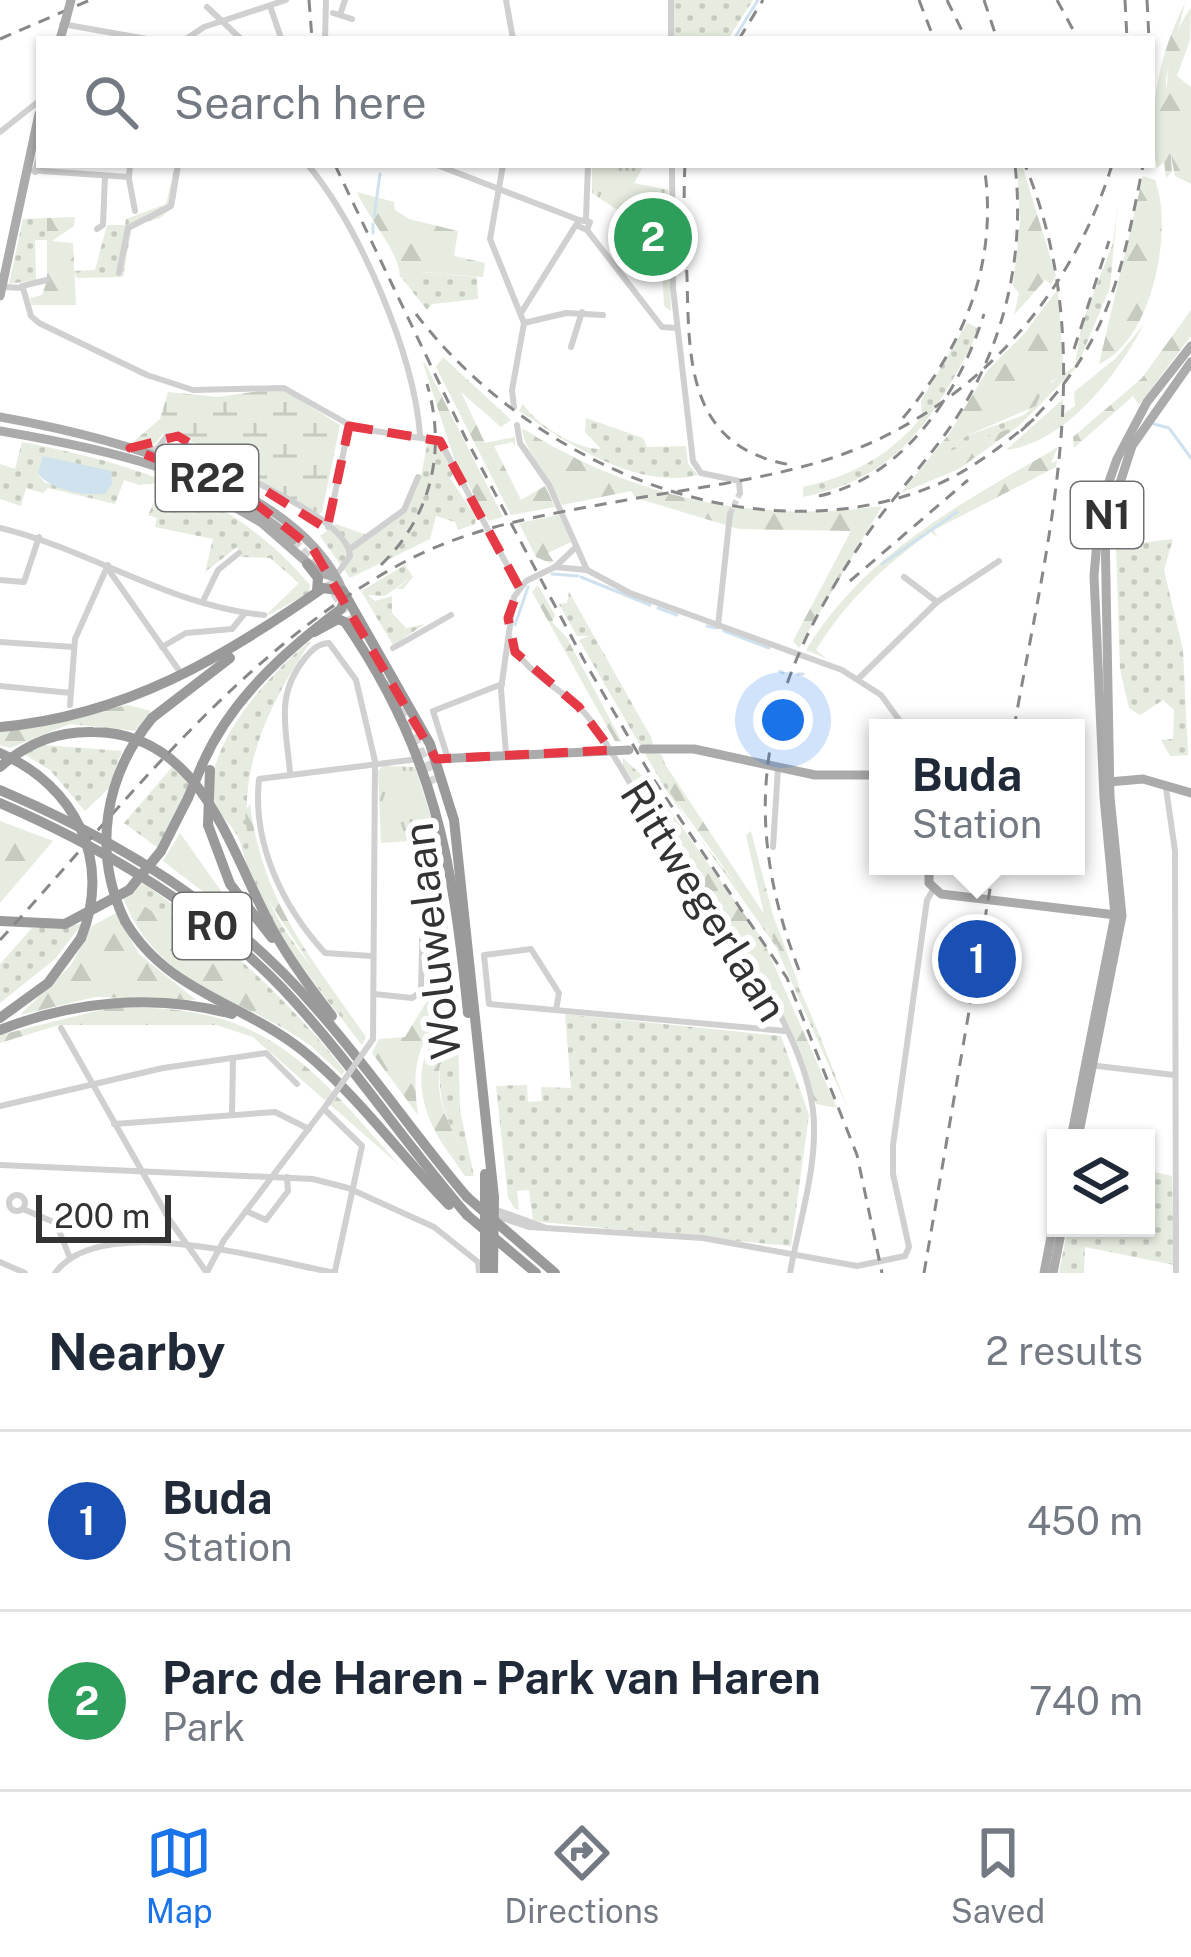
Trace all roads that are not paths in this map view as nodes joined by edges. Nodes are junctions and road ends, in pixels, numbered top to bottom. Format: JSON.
{"nodes":[{"id":1,"x":71,"y":0,"type":"edge"},
{"id":2,"x":286,"y":0,"type":"edge"},
{"id":3,"x":328,"y":0,"type":"edge"},
{"id":4,"x":346,"y":0,"type":"edge"},
{"id":5,"x":506,"y":0,"type":"edge"},
{"id":6,"x":669,"y":0,"type":"edge"},
{"id":7,"x":270,"y":6,"type":"junction"},
{"id":8,"x":207,"y":7,"type":"dead end"},
{"id":9,"x":333,"y":15,"type":"junction"},
{"id":10,"x":352,"y":19,"type":"dead end"},
{"id":11,"x":225,"y":20,"type":"junction"},
{"id":12,"x":65,"y":27,"type":"edge"},
{"id":13,"x":280,"y":34,"type":"dead end"},
{"id":14,"x":126,"y":36,"type":"edge"},
{"id":15,"x":192,"y":36,"type":"edge"},
{"id":16,"x":238,"y":36,"type":"edge"},
{"id":17,"x":327,"y":36,"type":"edge"},
{"id":18,"x":512,"y":36,"type":"edge"},
{"id":19,"x":671,"y":36,"type":"edge"},
{"id":20,"x":36,"y":102,"type":"edge"},
{"id":21,"x":0,"y":132,"type":"edge"},
{"id":22,"x":36,"y":153,"type":"edge"},
{"id":23,"x":130,"y":168,"type":"edge"},
{"id":24,"x":177,"y":168,"type":"edge"},
{"id":25,"x":310,"y":168,"type":"edge"},
{"id":26,"x":445,"y":168,"type":"edge"},
{"id":27,"x":502,"y":168,"type":"edge"},
{"id":28,"x":588,"y":168,"type":"edge"},
{"id":29,"x":672,"y":168,"type":"edge"},
{"id":30,"x":31,"y":171,"type":"junction"},
{"id":31,"x":105,"y":175,"type":"junction"},
{"id":32,"x":129,"y":177,"type":"junction"},
{"id":33,"x":497,"y":188,"type":"junction"},
{"id":34,"x":135,"y":211,"type":"dead end"},
{"id":35,"x":582,"y":223,"type":"junction"},
{"id":36,"x":97,"y":229,"type":"dead end"},
{"id":37,"x":119,"y":273,"type":"dead end"},
{"id":38,"x":47,"y":280,"type":"dead end"},
{"id":39,"x":20,"y":287,"type":"junction"},
{"id":40,"x":1,"y":290,"type":"edge"},
{"id":41,"x":582,"y":312,"type":"junction"},
{"id":42,"x":521,"y":313,"type":"junction"},
{"id":43,"x":603,"y":315,"type":"dead end"},
{"id":44,"x":524,"y":323,"type":"junction"},
{"id":45,"x":677,"y":328,"type":"junction"},
{"id":46,"x":1191,"y":346,"type":"edge"},
{"id":47,"x":571,"y":347,"type":"dead end"},
{"id":48,"x":1191,"y":362,"type":"edge"},
{"id":49,"x":514,"y":407,"type":"dead end"},
{"id":50,"x":0,"y":418,"type":"edge"},
{"id":51,"x":517,"y":425,"type":"dead end"},
{"id":52,"x":349,"y":426,"type":"junction"},
{"id":53,"x":0,"y":431,"type":"edge"},
{"id":54,"x":420,"y":435,"type":"junction"},
{"id":55,"x":130,"y":448,"type":"junction"},
{"id":56,"x":167,"y":473,"type":"junction"},
{"id":57,"x":418,"y":477,"type":"dead end"},
{"id":58,"x":740,"y":494,"type":"dead end"},
{"id":59,"x":730,"y":514,"type":"tunnel mouth"},
{"id":60,"x":328,"y":527,"type":"junction"},
{"id":61,"x":0,"y":528,"type":"edge"},
{"id":62,"x":39,"y":537,"type":"junction"},
{"id":63,"x":293,"y":540,"type":"tunnel mouth"},
{"id":64,"x":576,"y":547,"type":"junction"},
{"id":65,"x":350,"y":549,"type":"junction"},
{"id":66,"x":239,"y":553,"type":"dead end"},
{"id":67,"x":999,"y":561,"type":"dead end"},
{"id":68,"x":308,"y":564,"type":"junction"},
{"id":69,"x":108,"y":566,"type":"junction"},
{"id":70,"x":554,"y":567,"type":"junction"},
{"id":71,"x":587,"y":570,"type":"junction"},
{"id":72,"x":334,"y":577,"type":"junction"},
{"id":73,"x":904,"y":578,"type":"dead end"},
{"id":74,"x":0,"y":580,"type":"edge"},
{"id":75,"x":519,"y":587,"type":"junction"},
{"id":76,"x":320,"y":588,"type":"junction"},
{"id":77,"x":344,"y":594,"type":"junction"},
{"id":78,"x":203,"y":601,"type":"junction"},
{"id":79,"x":937,"y":602,"type":"junction"},
{"id":80,"x":245,"y":613,"type":"junction"},
{"id":81,"x":263,"y":615,"type":"dead end"},
{"id":82,"x":451,"y":615,"type":"dead end"},
{"id":83,"x":347,"y":621,"type":"junction"},
{"id":84,"x":718,"y":626,"type":"junction"},
{"id":85,"x":261,"y":634,"type":"junction"},
{"id":86,"x":510,"y":639,"type":"junction"},
{"id":87,"x":0,"y":642,"type":"edge"},
{"id":88,"x":74,"y":647,"type":"junction"},
{"id":89,"x":162,"y":647,"type":"junction"},
{"id":90,"x":393,"y":648,"type":"dead end"},
{"id":91,"x":178,"y":669,"type":"dead end"},
{"id":92,"x":858,"y":679,"type":"junction"},
{"id":93,"x":387,"y":681,"type":"tunnel mouth"},
{"id":94,"x":502,"y":684,"type":"junction"},
{"id":95,"x":0,"y":686,"type":"edge"},
{"id":96,"x":71,"y":693,"type":"junction"},
{"id":97,"x":70,"y":705,"type":"dead end"},
{"id":98,"x":898,"y":719,"type":"edge"},
{"id":99,"x":0,"y":727,"type":"edge"},
{"id":100,"x":412,"y":736,"type":"junction"},
{"id":101,"x":643,"y":749,"type":"dead end"},
{"id":102,"x":611,"y":750,"type":"junction"},
{"id":103,"x":629,"y":750,"type":"dead end"},
{"id":104,"x":0,"y":753,"type":"edge"},
{"id":105,"x":507,"y":758,"type":"junction"},
{"id":106,"x":435,"y":759,"type":"junction"},
{"id":107,"x":398,"y":760,"type":"junction"},
{"id":108,"x":374,"y":761,"type":"junction"},
{"id":109,"x":0,"y":767,"type":"edge"},
{"id":110,"x":206,"y":768,"type":"junction"},
{"id":111,"x":778,"y":768,"type":"junction"},
{"id":112,"x":290,"y":772,"type":"junction"},
{"id":113,"x":869,"y":775,"type":"edge"},
{"id":114,"x":435,"y":783,"type":"tunnel mouth"},
{"id":115,"x":1107,"y":783,"type":"junction"},
{"id":116,"x":1163,"y":786,"type":"junction"},
{"id":117,"x":0,"y":790,"type":"edge"},
{"id":118,"x":1191,"y":793,"type":"edge"},
{"id":119,"x":0,"y":802,"type":"edge"},
{"id":120,"x":773,"y":847,"type":"dead end"},
{"id":121,"x":424,"y":860,"type":"dead end"},
{"id":122,"x":930,"y":875,"type":"edge"},
{"id":123,"x":933,"y":890,"type":"junction"},
{"id":124,"x":1119,"y":916,"type":"junction"},
{"id":125,"x":458,"y":917,"type":"junction"},
{"id":126,"x":0,"y":921,"type":"edge"},
{"id":127,"x":287,"y":954,"type":"junction"},
{"id":128,"x":373,"y":956,"type":"junction"},
{"id":129,"x":374,"y":994,"type":"junction"},
{"id":130,"x":556,"y":1010,"type":"junction"},
{"id":131,"x":0,"y":1018,"type":"edge"},
{"id":132,"x":61,"y":1028,"type":"dead end"},
{"id":133,"x":269,"y":1029,"type":"junction"},
{"id":134,"x":0,"y":1030,"type":"edge"},
{"id":135,"x":785,"y":1031,"type":"junction"},
{"id":136,"x":343,"y":1039,"type":"junction"},
{"id":137,"x":233,"y":1058,"type":"junction"},
{"id":138,"x":1089,"y":1065,"type":"junction"},
{"id":139,"x":1174,"y":1075,"type":"junction"},
{"id":140,"x":92,"y":1084,"type":"junction"},
{"id":141,"x":297,"y":1084,"type":"dead end"},
{"id":142,"x":0,"y":1106,"type":"edge"},
{"id":143,"x":326,"y":1106,"type":"junction"},
{"id":144,"x":232,"y":1114,"type":"junction"},
{"id":145,"x":114,"y":1124,"type":"junction"},
{"id":146,"x":310,"y":1129,"type":"junction"},
{"id":147,"x":1077,"y":1129,"type":"edge"},
{"id":148,"x":0,"y":1165,"type":"edge"},
{"id":149,"x":140,"y":1168,"type":"junction"},
{"id":150,"x":274,"y":1176,"type":"junction"},
{"id":151,"x":287,"y":1177,"type":"junction"},
{"id":152,"x":352,"y":1190,"type":"junction"},
{"id":153,"x":23,"y":1209,"type":"dead end"},
{"id":154,"x":246,"y":1211,"type":"junction"},
{"id":155,"x":494,"y":1212,"type":"junction"},
{"id":156,"x":467,"y":1215,"type":"junction"},
{"id":157,"x":1051,"y":1237,"type":"edge"},
{"id":158,"x":1060,"y":1237,"type":"edge"},
{"id":159,"x":188,"y":1245,"type":"junction"},
{"id":160,"x":219,"y":1251,"type":"junction"},
{"id":161,"x":794,"y":1253,"type":"junction"},
{"id":162,"x":70,"y":1258,"type":"junction"},
{"id":163,"x":0,"y":1262,"type":"edge"},
{"id":164,"x":13,"y":1270,"type":"edge"},
{"id":165,"x":484,"y":1270,"type":"edge"},
{"id":166,"x":25,"y":1273,"type":"edge"},
{"id":167,"x":55,"y":1273,"type":"edge"},
{"id":168,"x":207,"y":1273,"type":"edge"},
{"id":169,"x":335,"y":1273,"type":"edge"},
{"id":170,"x":536,"y":1273,"type":"edge"},
{"id":171,"x":555,"y":1273,"type":"edge"},
{"id":172,"x":790,"y":1273,"type":"edge"},
{"id":173,"x":1044,"y":1273,"type":"edge"},
{"id":174,"x":1053,"y":1273,"type":"edge"},
{"id":175,"x":1176,"y":1273,"type":"edge"}],
"edges":[{"from":1,"to":12,"type":"main road","bridge":true},
{"from":2,"to":7,"type":"street"},
{"from":3,"to":9,"type":"street"},
{"from":4,"to":9,"type":"street"},
{"from":5,"to":18,"type":"street"},
{"from":6,"to":19,"type":"street"},
{"from":7,"to":11,"type":"street"},
{"from":7,"to":13,"type":"street"},
{"from":8,"to":11,"type":"street"},
{"from":9,"to":10,"type":"street"},
{"from":9,"to":17,"type":"street"},
{"from":11,"to":15,"type":"street"},
{"from":11,"to":16,"type":"street"},
{"from":12,"to":14,"type":"street"},
{"from":20,"to":21,"type":"street"},
{"from":22,"to":30,"type":"main road"},
{"from":23,"to":32,"type":"street"},
{"from":24,"to":37,"type":"street"},
{"from":25,"to":54,"type":"street"},
{"from":26,"to":33,"type":"street"},
{"from":27,"to":33,"type":"street"},
{"from":28,"to":35,"type":"street"},
{"from":29,"to":45,"type":"street"},
{"from":30,"to":31,"type":"street"},
{"from":30,"to":40,"type":"main road"},
{"from":31,"to":32,"type":"street"},
{"from":31,"to":36,"type":"street"},
{"from":32,"to":34,"type":"street"},
{"from":33,"to":35,"type":"street"},
{"from":33,"to":42,"type":"street"},
{"from":35,"to":42,"type":"street"},
{"from":35,"to":45,"type":"street"},
{"from":38,"to":39,"type":"street"},
{"from":39,"to":40,"type":"street"},
{"from":39,"to":52,"type":"street"},
{"from":41,"to":43,"type":"street"},
{"from":41,"to":44,"type":"street"},
{"from":41,"to":47,"type":"street"},
{"from":42,"to":44,"type":"street"},
{"from":44,"to":49,"type":"street"},
{"from":45,"to":58,"type":"street"},
{"from":46,"to":115,"type":"main road","number":"N1"},
{"from":48,"to":115,"type":"main road","number":"N1"},
{"from":50,"to":55,"type":"main road","name":"Woluwelaan","number":"R22"},
{"from":51,"to":64,"type":"street"},
{"from":52,"to":54,"type":"street"},
{"from":52,"to":60,"type":"street"},
{"from":53,"to":56,"type":"main road","number":"R22"},
{"from":54,"to":75,"type":"street"},
{"from":55,"to":60,"type":"street"},
{"from":55,"to":72,"type":"main road","name":"Woluwelaan","number":"R22"},
{"from":56,"to":63,"type":"main road","number":"R22"},
{"from":56,"to":68,"type":"main road","number":"R22"},
{"from":57,"to":65,"type":"street"},
{"from":59,"to":84,"type":"street"},
{"from":60,"to":65,"type":"street"},
{"from":61,"to":62,"type":"street"},
{"from":62,"to":69,"type":"street"},
{"from":62,"to":74,"type":"street"},
{"from":64,"to":70,"type":"street"},
{"from":64,"to":71,"type":"street"},
{"from":65,"to":72,"type":"street"},
{"from":66,"to":78,"type":"street"},
{"from":67,"to":79,"type":"street"},
{"from":68,"to":72,"type":"main road","number":"R22"},
{"from":68,"to":76,"type":"highway","number":"R22"},
{"from":69,"to":78,"type":"street"},
{"from":69,"to":88,"type":"street"},
{"from":69,"to":89,"type":"street"},
{"from":70,"to":71,"type":"street"},
{"from":70,"to":75,"type":"street"},
{"from":71,"to":84,"type":"street"},
{"from":72,"to":77,"type":"main road","name":"Woluwelaan","number":"R22"},
{"from":73,"to":79,"type":"street"},
{"from":75,"to":86,"type":"street"},
{"from":76,"to":77,"type":"highway"},
{"from":76,"to":83,"type":"street"},
{"from":76,"to":85,"type":"highway"},
{"from":77,"to":83,"type":"highway"},
{"from":77,"to":106,"type":"highway","name":"Woluwelaan","number":"R22"},
{"from":78,"to":80,"type":"street"},
{"from":79,"to":92,"type":"street"},
{"from":80,"to":81,"type":"street"},
{"from":80,"to":89,"type":"street"},
{"from":82,"to":90,"type":"street"},
{"from":83,"to":93,"type":"highway"},
{"from":83,"to":100,"type":"highway","name":"Woluwelaan"},
{"from":83,"to":110,"type":"highway"},
{"from":84,"to":92,"type":"street"},
{"from":85,"to":99,"type":"highway"},
{"from":85,"to":133,"type":"highway","bridge":true},
{"from":86,"to":94,"type":"street"},
{"from":86,"to":102,"type":"street","name":"Rittwegerlaan"},
{"from":87,"to":88,"type":"street"},
{"from":88,"to":96,"type":"street"},
{"from":89,"to":91,"type":"street"},
{"from":92,"to":98,"type":"street"},
{"from":94,"to":105,"type":"street"},
{"from":94,"to":106,"type":"street","name":"Woluwelaan"},
{"from":95,"to":96,"type":"street"},
{"from":96,"to":97,"type":"street"},
{"from":100,"to":106,"type":"highway","name":"Woluwelaan"},
{"from":100,"to":107,"type":"street"},
{"from":101,"to":111,"type":"main road"},
{"from":102,"to":103,"type":"main road"},
{"from":102,"to":105,"type":"main road"},
{"from":102,"to":135,"type":"street","name":"Rittwegerlaan"},
{"from":104,"to":131,"type":"highway","bridge":true},
{"from":105,"to":106,"type":"main road"},
{"from":106,"to":107,"type":"street"},
{"from":106,"to":125,"type":"highway","name":"Woluwelaan"},
{"from":106,"to":155,"type":"highway","name":"Woluwelaan","number":"R22"},
{"from":107,"to":108,"type":"street"},
{"from":108,"to":112,"type":"street"},
{"from":108,"to":112,"type":"street"},
{"from":108,"to":128,"type":"street"},
{"from":109,"to":127,"type":"highway"},
{"from":110,"to":126,"type":"highway","bridge":true},
{"from":110,"to":127,"type":"highway","bridge":true},
{"from":111,"to":113,"type":"main road"},
{"from":111,"to":120,"type":"street"},
{"from":112,"to":128,"type":"street"},
{"from":114,"to":125,"type":"highway","name":"Woluwelaan"},
{"from":115,"to":116,"type":"main road"},
{"from":115,"to":124,"type":"main road","number":"N1"},
{"from":116,"to":118,"type":"main road"},
{"from":116,"to":139,"type":"street"},
{"from":117,"to":136,"type":"highway","number":"R0"},
{"from":119,"to":156,"type":"highway","number":"R0"},
{"from":121,"to":129,"type":"street"},
{"from":122,"to":123,"type":"main road"},
{"from":123,"to":124,"type":"main road"},
{"from":123,"to":161,"type":"street"},
{"from":124,"to":138,"type":"main road","number":"N1"},
{"from":125,"to":165,"type":"highway","name":"Woluwelaan"},
{"from":127,"to":136,"type":"highway"},
{"from":128,"to":129,"type":"street"},
{"from":129,"to":143,"type":"street","bridge":true},
{"from":130,"to":130,"type":"street"},
{"from":130,"to":135,"type":"street"},
{"from":132,"to":140,"type":"street"},
{"from":133,"to":134,"type":"highway"},
{"from":133,"to":156,"type":"highway"},
{"from":135,"to":161,"type":"street","name":"Rittwegerlaan"},
{"from":136,"to":171,"type":"highway","number":"R0","bridge":true},
{"from":137,"to":140,"type":"street"},
{"from":137,"to":141,"type":"street"},
{"from":137,"to":144,"type":"street"},
{"from":138,"to":139,"type":"street"},
{"from":138,"to":147,"type":"main road","number":"N1"},
{"from":139,"to":175,"type":"street"},
{"from":140,"to":142,"type":"street"},
{"from":140,"to":145,"type":"street"},
{"from":143,"to":146,"type":"street"},
{"from":143,"to":152,"type":"street"},
{"from":144,"to":145,"type":"street"},
{"from":144,"to":146,"type":"street"},
{"from":145,"to":149,"type":"street"},
{"from":146,"to":150,"type":"street"},
{"from":148,"to":149,"type":"street"},
{"from":149,"to":150,"type":"street"},
{"from":149,"to":159,"type":"street"},
{"from":150,"to":151,"type":"street"},
{"from":150,"to":154,"type":"street"},
{"from":151,"to":152,"type":"street"},
{"from":151,"to":154,"type":"street"},
{"from":152,"to":165,"type":"street"},
{"from":152,"to":169,"type":"street"},
{"from":153,"to":162,"type":"street"},
{"from":154,"to":160,"type":"street"},
{"from":155,"to":161,"type":"street"},
{"from":155,"to":165,"type":"highway","name":"Woluwelaan","number":"R22"},
{"from":156,"to":170,"type":"highway","number":"R0","bridge":true},
{"from":157,"to":173,"type":"main road"},
{"from":158,"to":174,"type":"main road"},
{"from":159,"to":160,"type":"street"},
{"from":159,"to":162,"type":"street"},
{"from":159,"to":168,"type":"street"},
{"from":160,"to":168,"type":"street"},
{"from":160,"to":169,"type":"street"},
{"from":161,"to":172,"type":"street","name":"Rittwegerlaan"},
{"from":162,"to":167,"type":"street"},
{"from":163,"to":164,"type":"street"},
{"from":164,"to":166,"type":"street"}]}
